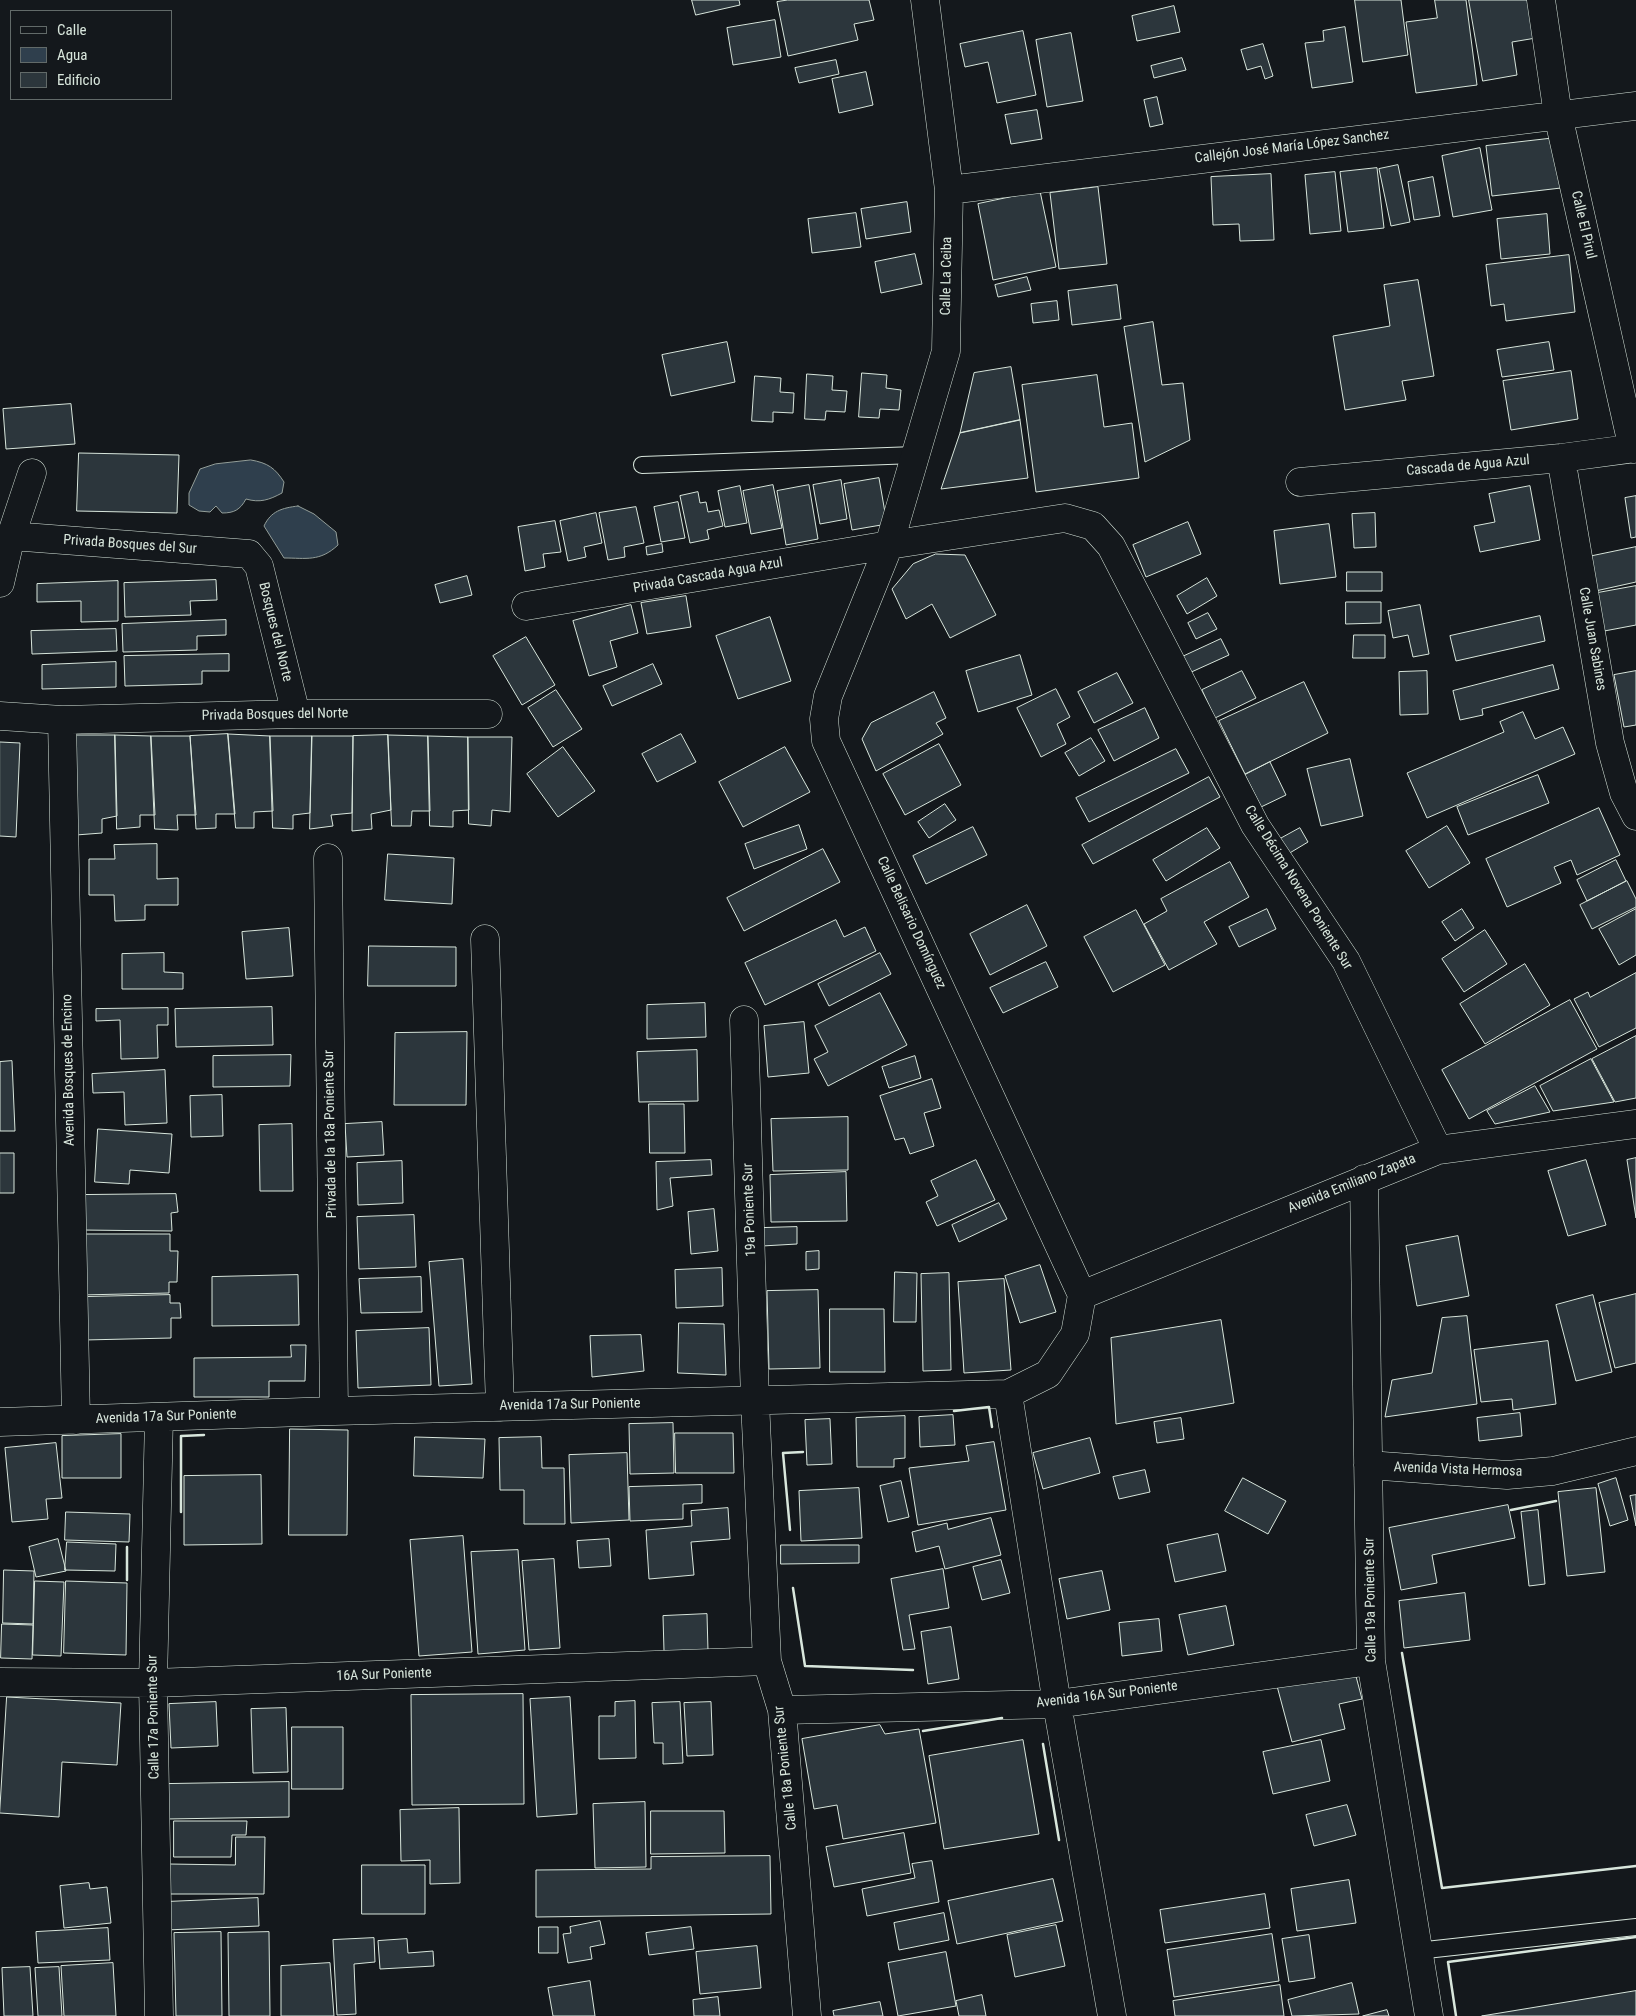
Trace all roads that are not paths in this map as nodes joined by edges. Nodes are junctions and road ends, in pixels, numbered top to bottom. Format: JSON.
{"nodes":[{"id":1,"x":925,"y":0,"type":"edge"},
{"id":2,"x":1540,"y":0,"type":"edge"},
{"id":3,"x":1636,"y":106,"type":"edge"},
{"id":4,"x":1558,"y":115,"type":"junction"},
{"id":5,"x":949,"y":190,"type":"junction"},
{"id":6,"x":1634,"y":448,"type":"edge"},
{"id":7,"x":915,"y":455,"type":"junction"},
{"id":8,"x":1561,"y":458,"type":"junction"},
{"id":9,"x":642,"y":465,"type":"dead end"},
{"id":10,"x":32,"y":473,"type":"dead end"},
{"id":11,"x":1300,"y":482,"type":"dead end"},
{"id":12,"x":1093,"y":526,"type":"joint"},
{"id":13,"x":11,"y":536,"type":"junction"},
{"id":14,"x":890,"y":545,"type":"junction"},
{"id":15,"x":249,"y":554,"type":"joint"},
{"id":16,"x":0,"y":583,"type":"edge"},
{"id":17,"x":526,"y":606,"type":"dead end"},
{"id":18,"x":296,"y":714,"type":"junction"},
{"id":19,"x":488,"y":714,"type":"dead end"},
{"id":20,"x":0,"y":716,"type":"edge"},
{"id":21,"x":62,"y":720,"type":"junction"},
{"id":22,"x":1632,"y":800,"type":"edge"},
{"id":23,"x":328,"y":858,"type":"dead end"},
{"id":24,"x":485,"y":939,"type":"dead end"},
{"id":25,"x":744,"y":1020,"type":"dead end"},
{"id":26,"x":1636,"y":1124,"type":"edge"},
{"id":27,"x":1438,"y":1150,"type":"junction"},
{"id":28,"x":1364,"y":1179,"type":"junction"},
{"id":29,"x":1082,"y":1295,"type":"junction"},
{"id":30,"x":1008,"y":1394,"type":"junction"},
{"id":31,"x":756,"y":1401,"type":"junction"},
{"id":32,"x":500,"y":1407,"type":"junction"},
{"id":33,"x":334,"y":1411,"type":"junction"},
{"id":34,"x":158,"y":1417,"type":"junction"},
{"id":35,"x":76,"y":1420,"type":"junction"},
{"id":36,"x":0,"y":1422,"type":"edge"},
{"id":37,"x":1636,"y":1451,"type":"edge"},
{"id":38,"x":1368,"y":1465,"type":"junction"},
{"id":39,"x":767,"y":1661,"type":"junction"},
{"id":40,"x":1371,"y":1661,"type":"junction"},
{"id":41,"x":0,"y":1682,"type":"edge"},
{"id":42,"x":153,"y":1682,"type":"junction"},
{"id":43,"x":1057,"y":1704,"type":"junction"},
{"id":44,"x":782,"y":1710,"type":"junction"},
{"id":45,"x":1636,"y":1927,"type":"edge"},
{"id":46,"x":1417,"y":1951,"type":"junction"},
{"id":47,"x":159,"y":2016,"type":"edge"},
{"id":48,"x":807,"y":2016,"type":"edge"},
{"id":49,"x":1112,"y":2016,"type":"edge"},
{"id":50,"x":1429,"y":2016,"type":"edge"}],
"edges":[{"from":1,"to":5,"type":"street","name":"Calle La Ceiba"},
{"from":2,"to":4,"type":"street","name":"Calle El Pirul"},
{"from":3,"to":4,"type":"street","name":"Callejón José María López Sanchez"},
{"from":4,"to":5,"type":"street","name":"Callejón José María López Sanchez"},
{"from":4,"to":6,"type":"street","name":"Calle El Pirul"},
{"from":5,"to":7,"type":"street","name":"Calle La Ceiba"},
{"from":6,"to":8,"type":"street","name":"Cascada de Agua Azul"},
{"from":7,"to":9,"type":"lane"},
{"from":7,"to":14,"type":"street","name":"Calle La Ceiba"},
{"from":8,"to":11,"type":"street","name":"Cascada de Agua Azul"},
{"from":8,"to":22,"type":"street","name":"Calle Juan Sabines"},
{"from":10,"to":13,"type":"street"},
{"from":12,"to":14,"type":"street","name":"Privada Cascada Agua Azul"},
{"from":12,"to":27,"type":"street","name":"Calle Décima Novena Poniente Sur"},
{"from":13,"to":15,"type":"street","name":"Privada Bosques del Sur"},
{"from":13,"to":16,"type":"street"},
{"from":14,"to":17,"type":"street","name":"Privada Cascada Agua Azul"},
{"from":14,"to":29,"type":"street","name":"Calle Belisario Domínguez"},
{"from":15,"to":18,"type":"street","name":"Bosques del Norte"},
{"from":18,"to":19,"type":"street","name":"Privada Bosques del Norte"},
{"from":18,"to":21,"type":"street","name":"Privada Bosques del Norte"},
{"from":20,"to":21,"type":"street","name":"Privada Bosques del Norte"},
{"from":21,"to":35,"type":"street","name":"Avenida Bosques de Encino"},
{"from":23,"to":33,"type":"street","name":"Privada de la 18a Poniente Sur"},
{"from":24,"to":32,"type":"street"},
{"from":25,"to":31,"type":"street","name":"19a Poniente Sur"},
{"from":26,"to":27,"type":"street","name":"Avenida Emiliano Zapata"},
{"from":27,"to":28,"type":"street","name":"Avenida Emiliano Zapata"},
{"from":28,"to":29,"type":"street","name":"Avenida Emiliano Zapata"},
{"from":28,"to":38,"type":"street","name":"Calle 19a Poniente Sur"},
{"from":29,"to":30,"type":"street","name":"Avenida 17a Sur Poniente"},
{"from":30,"to":31,"type":"street","name":"Avenida 17a Sur Poniente"},
{"from":30,"to":43,"type":"street"},
{"from":31,"to":32,"type":"street","name":"Avenida 17a Sur Poniente"},
{"from":31,"to":39,"type":"street","name":"Calle 18a Poniente Sur"},
{"from":32,"to":33,"type":"street","name":"Avenida 17a Sur Poniente"},
{"from":33,"to":34,"type":"street","name":"Avenida 17a Sur Poniente"},
{"from":34,"to":35,"type":"street","name":"Avenida 17a Sur Poniente"},
{"from":34,"to":42,"type":"street","name":"Calle 17a Poniente Sur"},
{"from":35,"to":36,"type":"street","name":"Avenida 17a Sur Poniente"},
{"from":37,"to":38,"type":"street","name":"Avenida Vista Hermosa"},
{"from":38,"to":40,"type":"street","name":"Calle 19a Poniente Sur"},
{"from":39,"to":42,"type":"street","name":"16A Sur Poniente"},
{"from":39,"to":44,"type":"street","name":"Calle 18a Poniente Sur"},
{"from":40,"to":43,"type":"street","name":"Avenida 16A Sur Poniente"},
{"from":40,"to":46,"type":"street","name":"Calle 19a Poniente Sur"},
{"from":41,"to":42,"type":"street","name":"16A Sur Poniente"},
{"from":42,"to":47,"type":"street","name":"Calle 17a Poniente Sur"},
{"from":43,"to":44,"type":"street","name":"Avenida 16A Sur Poniente"},
{"from":43,"to":49,"type":"street"},
{"from":44,"to":48,"type":"street","name":"Calle 18a Poniente Sur"},
{"from":45,"to":46,"type":"lane"},
{"from":46,"to":50,"type":"street","name":"Calle 19a Poniente Sur"}]}
